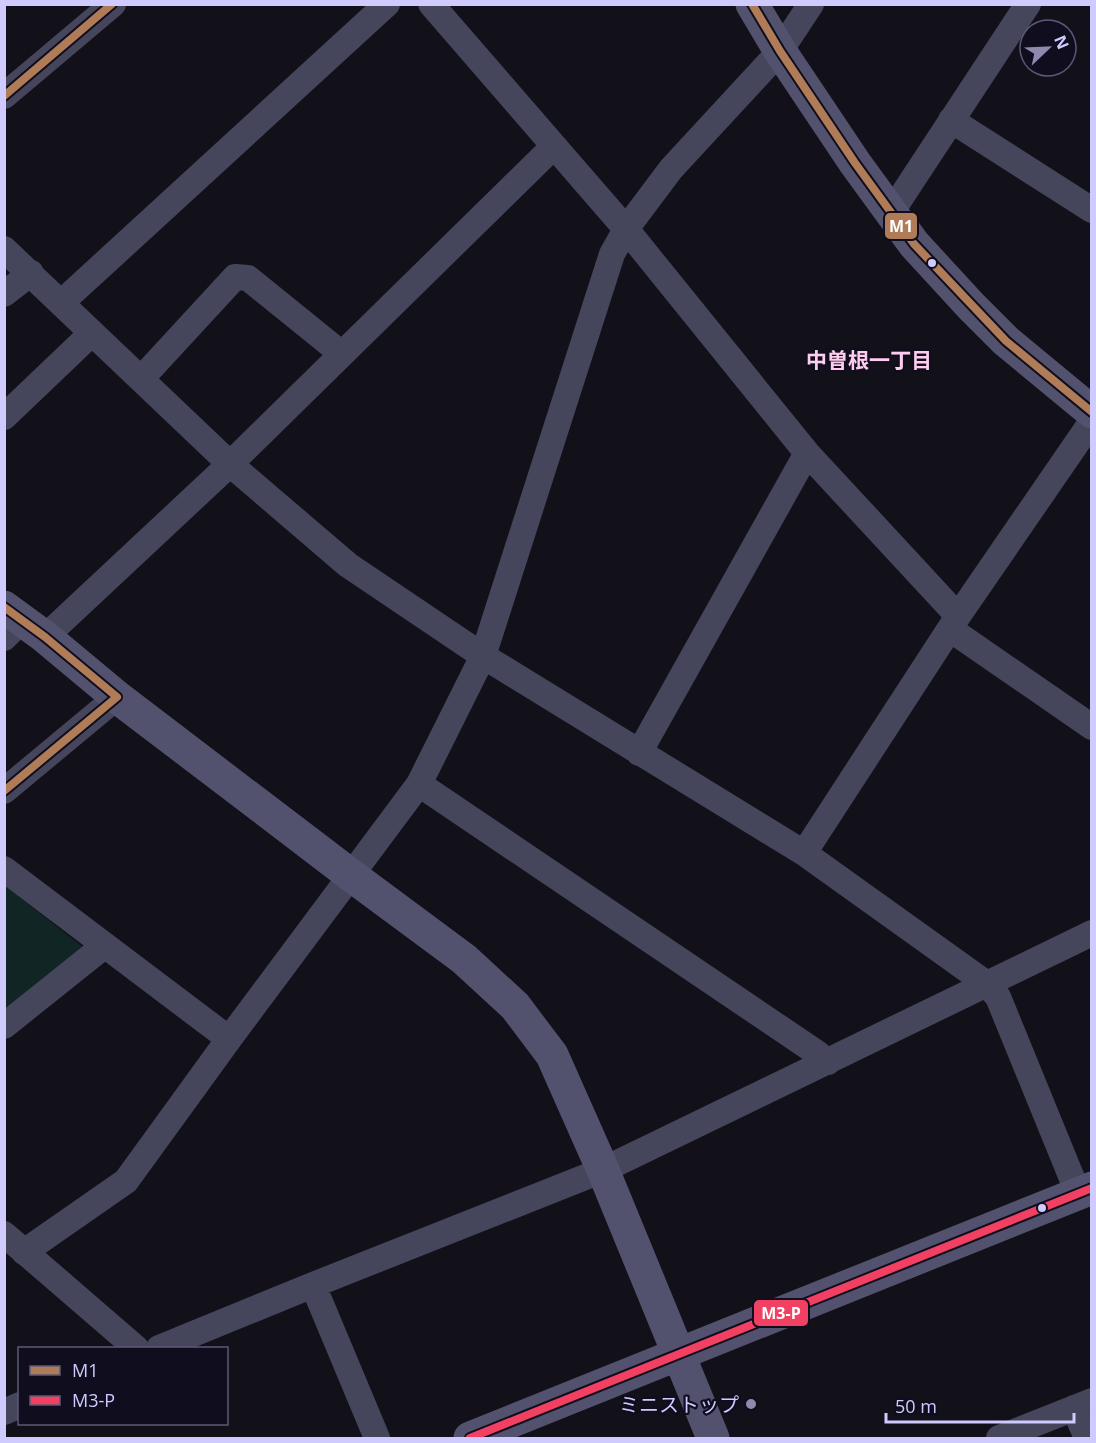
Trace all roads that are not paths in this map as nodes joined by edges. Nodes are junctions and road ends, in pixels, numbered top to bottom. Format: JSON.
{"nodes":[{"id":1,"x":113,"y":4,"type":"edge"},
{"id":2,"x":387,"y":4,"type":"edge"},
{"id":3,"x":430,"y":4,"type":"edge"},
{"id":4,"x":752,"y":4,"type":"edge"},
{"id":5,"x":811,"y":4,"type":"edge"},
{"id":6,"x":1028,"y":4,"type":"edge"},
{"id":7,"x":780,"y":51,"type":"junction"},
{"id":8,"x":4,"y":96,"type":"edge"},
{"id":9,"x":951,"y":120,"type":"junction"},
{"id":10,"x":553,"y":147,"type":"junction"},
{"id":11,"x":1092,"y":210,"type":"edge"},
{"id":12,"x":890,"y":214,"type":"junction"},
{"id":13,"x":626,"y":229,"type":"junction"},
{"id":14,"x":4,"y":249,"type":"edge"},
{"id":15,"x":31,"y":273,"type":"junction"},
{"id":16,"x":4,"y":294,"type":"edge"},
{"id":17,"x":62,"y":302,"type":"junction"},
{"id":18,"x":92,"y":333,"type":"junction"},
{"id":19,"x":342,"y":354,"type":"junction"},
{"id":20,"x":141,"y":379,"type":"junction"},
{"id":21,"x":1092,"y":412,"type":"edge"},
{"id":22,"x":4,"y":417,"type":"edge"},
{"id":23,"x":1092,"y":421,"type":"edge"},
{"id":24,"x":807,"y":453,"type":"junction"},
{"id":25,"x":230,"y":464,"type":"junction"},
{"id":26,"x":954,"y":622,"type":"junction"},
{"id":27,"x":19,"y":626,"type":"edge"},
{"id":28,"x":483,"y":656,"type":"junction"},
{"id":29,"x":117,"y":697,"type":"junction"},
{"id":30,"x":1092,"y":727,"type":"edge"},
{"id":31,"x":639,"y":753,"type":"junction"},
{"id":32,"x":419,"y":784,"type":"junction"},
{"id":33,"x":4,"y":791,"type":"edge"},
{"id":34,"x":804,"y":853,"type":"junction"},
{"id":35,"x":4,"y":868,"type":"edge"},
{"id":36,"x":352,"y":876,"type":"junction"},
{"id":37,"x":1092,"y":933,"type":"edge"},
{"id":38,"x":104,"y":945,"type":"junction"},
{"id":39,"x":987,"y":984,"type":"junction"},
{"id":40,"x":4,"y":1026,"type":"edge"},
{"id":41,"x":229,"y":1039,"type":"junction"},
{"id":42,"x":828,"y":1062,"type":"junction"},
{"id":43,"x":603,"y":1170,"type":"junction"},
{"id":44,"x":1085,"y":1190,"type":"edge"},
{"id":45,"x":4,"y":1234,"type":"edge"},
{"id":46,"x":24,"y":1252,"type":"junction"},
{"id":47,"x":313,"y":1285,"type":"junction"},
{"id":48,"x":135,"y":1347,"type":"edge"},
{"id":49,"x":161,"y":1347,"type":"edge"},
{"id":50,"x":679,"y":1354,"type":"junction"},
{"id":51,"x":1083,"y":1405,"type":"edge"},
{"id":52,"x":377,"y":1438,"type":"edge"},
{"id":53,"x":470,"y":1438,"type":"edge"},
{"id":54,"x":713,"y":1438,"type":"edge"},
{"id":55,"x":999,"y":1438,"type":"edge"},
{"id":56,"x":1087,"y":1438,"type":"edge"}],
"edges":[{"from":1,"to":8,"type":"street"},
{"from":2,"to":17,"type":"street"},
{"from":3,"to":10,"type":"street"},
{"from":4,"to":7,"type":"street"},
{"from":5,"to":7,"type":"street"},
{"from":6,"to":9,"type":"street"},
{"from":7,"to":12,"type":"street"},
{"from":7,"to":13,"type":"street"},
{"from":9,"to":11,"type":"street"},
{"from":9,"to":12,"type":"street"},
{"from":10,"to":13,"type":"street"},
{"from":10,"to":19,"type":"street"},
{"from":12,"to":21,"type":"street"},
{"from":13,"to":24,"type":"street"},
{"from":13,"to":28,"type":"street"},
{"from":14,"to":15,"type":"street"},
{"from":15,"to":16,"type":"street"},
{"from":15,"to":17,"type":"street"},
{"from":17,"to":18,"type":"street"},
{"from":18,"to":20,"type":"street"},
{"from":18,"to":22,"type":"street"},
{"from":19,"to":20,"type":"street"},
{"from":19,"to":25,"type":"street"},
{"from":20,"to":25,"type":"street"},
{"from":23,"to":26,"type":"street"},
{"from":24,"to":26,"type":"street"},
{"from":24,"to":31,"type":"street"},
{"from":25,"to":27,"type":"street"},
{"from":25,"to":28,"type":"street"},
{"from":26,"to":30,"type":"street"},
{"from":26,"to":34,"type":"street"},
{"from":27,"to":29,"type":"street"},
{"from":28,"to":31,"type":"street"},
{"from":28,"to":32,"type":"street"},
{"from":29,"to":33,"type":"street"},
{"from":29,"to":36,"type":"street"},
{"from":31,"to":34,"type":"street"},
{"from":32,"to":36,"type":"street"},
{"from":32,"to":42,"type":"street"},
{"from":34,"to":39,"type":"street"},
{"from":35,"to":38,"type":"street"},
{"from":36,"to":41,"type":"street"},
{"from":36,"to":43,"type":"street"},
{"from":37,"to":39,"type":"street"},
{"from":38,"to":40,"type":"street"},
{"from":38,"to":41,"type":"street"},
{"from":39,"to":42,"type":"street"},
{"from":39,"to":44,"type":"street"},
{"from":41,"to":46,"type":"street"},
{"from":42,"to":43,"type":"street"},
{"from":43,"to":47,"type":"street"},
{"from":43,"to":50,"type":"street"},
{"from":44,"to":50,"type":"street"},
{"from":45,"to":46,"type":"street"},
{"from":46,"to":48,"type":"street"},
{"from":47,"to":49,"type":"street"},
{"from":47,"to":52,"type":"street"},
{"from":50,"to":53,"type":"street"},
{"from":50,"to":54,"type":"street"},
{"from":51,"to":55,"type":"street"},
{"from":51,"to":56,"type":"street"}]}
